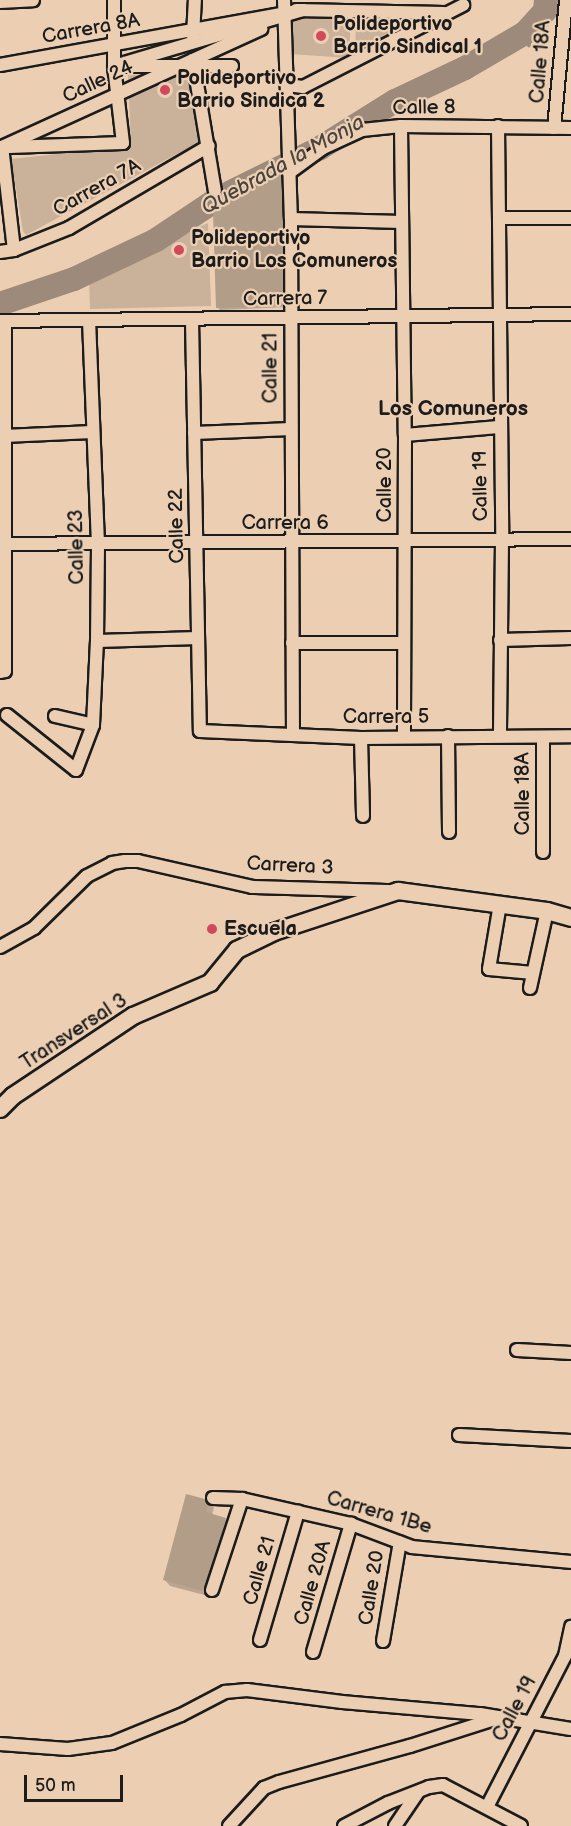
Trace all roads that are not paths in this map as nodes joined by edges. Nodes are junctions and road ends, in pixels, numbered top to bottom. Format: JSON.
{"nodes":[{"id":1,"x":33,"y":0,"type":"edge"},
{"id":2,"x":114,"y":0,"type":"edge"},
{"id":3,"x":195,"y":0,"type":"edge"},
{"id":4,"x":566,"y":0,"type":"edge"},
{"id":5,"x":0,"y":2,"type":"edge"},
{"id":6,"x":285,"y":5,"type":"edge"},
{"id":7,"x":463,"y":5,"type":"dead end"},
{"id":8,"x":448,"y":6,"type":"edge"},
{"id":9,"x":303,"y":10,"type":"junction"},
{"id":10,"x":0,"y":65,"type":"edge"},
{"id":11,"x":114,"y":66,"type":"junction"},
{"id":12,"x":193,"y":66,"type":"junction"},
{"id":13,"x":232,"y":66,"type":"dead end"},
{"id":14,"x":287,"y":85,"type":"junction"},
{"id":15,"x":401,"y":126,"type":"junction"},
{"id":16,"x":498,"y":126,"type":"junction"},
{"id":17,"x":554,"y":128,"type":"junction"},
{"id":18,"x":571,"y":129,"type":"edge"},
{"id":19,"x":209,"y":146,"type":"junction"},
{"id":20,"x":3,"y":147,"type":"junction"},
{"id":21,"x":289,"y":170,"type":"junction"},
{"id":22,"x":215,"y":192,"type":"dead end"},
{"id":23,"x":499,"y":218,"type":"junction"},
{"id":24,"x":571,"y":218,"type":"edge"},
{"id":25,"x":291,"y":219,"type":"junction"},
{"id":26,"x":402,"y":222,"type":"junction"},
{"id":27,"x":15,"y":250,"type":"junction"},
{"id":28,"x":0,"y":252,"type":"edge"},
{"id":29,"x":571,"y":314,"type":"edge"},
{"id":30,"x":500,"y":315,"type":"junction"},
{"id":31,"x":403,"y":317,"type":"junction"},
{"id":32,"x":290,"y":318,"type":"junction"},
{"id":33,"x":192,"y":320,"type":"junction"},
{"id":34,"x":2,"y":321,"type":"edge"},
{"id":35,"x":89,"y":321,"type":"junction"},
{"id":36,"x":499,"y":427,"type":"junction"},
{"id":37,"x":291,"y":429,"type":"junction"},
{"id":38,"x":92,"y":432,"type":"junction"},
{"id":39,"x":194,"y":434,"type":"junction"},
{"id":40,"x":405,"y":435,"type":"junction"},
{"id":41,"x":4,"y":436,"type":"junction"},
{"id":42,"x":571,"y":539,"type":"edge"},
{"id":43,"x":502,"y":540,"type":"junction"},
{"id":44,"x":404,"y":542,"type":"junction"},
{"id":45,"x":196,"y":543,"type":"junction"},
{"id":46,"x":292,"y":543,"type":"junction"},
{"id":47,"x":2,"y":544,"type":"edge"},
{"id":48,"x":98,"y":544,"type":"junction"},
{"id":49,"x":198,"y":638,"type":"junction"},
{"id":50,"x":571,"y":638,"type":"edge"},
{"id":51,"x":500,"y":640,"type":"junction"},
{"id":52,"x":97,"y":641,"type":"junction"},
{"id":53,"x":403,"y":643,"type":"junction"},
{"id":54,"x":292,"y":644,"type":"junction"},
{"id":55,"x":2,"y":671,"type":"edge"},
{"id":56,"x":7,"y":715,"type":"dead end"},
{"id":57,"x":55,"y":716,"type":"dead end"},
{"id":58,"x":93,"y":725,"type":"junction"},
{"id":59,"x":200,"y":731,"type":"joint"},
{"id":60,"x":293,"y":735,"type":"junction"},
{"id":61,"x":448,"y":736,"type":"junction"},
{"id":62,"x":500,"y":736,"type":"junction"},
{"id":63,"x":571,"y":736,"type":"edge"},
{"id":64,"x":404,"y":737,"type":"junction"},
{"id":65,"x":543,"y":737,"type":"junction"},
{"id":66,"x":361,"y":738,"type":"junction"},
{"id":67,"x":363,"y":816,"type":"dead end"},
{"id":68,"x":449,"y":832,"type":"dead end"},
{"id":69,"x":543,"y":852,"type":"dead end"},
{"id":70,"x":398,"y":891,"type":"junction"},
{"id":71,"x":500,"y":904,"type":"junction"},
{"id":72,"x":547,"y":911,"type":"junction"},
{"id":73,"x":571,"y":918,"type":"edge"},
{"id":74,"x":0,"y":947,"type":"edge"},
{"id":75,"x":533,"y":973,"type":"junction"},
{"id":76,"x":530,"y":988,"type":"dead end"},
{"id":77,"x":0,"y":1109,"type":"edge"},
{"id":78,"x":517,"y":1350,"type":"dead end"},
{"id":79,"x":571,"y":1353,"type":"edge"},
{"id":80,"x":459,"y":1435,"type":"dead end"},
{"id":81,"x":571,"y":1441,"type":"edge"},
{"id":82,"x":213,"y":1498,"type":"dead end"},
{"id":83,"x":242,"y":1499,"type":"junction"},
{"id":84,"x":298,"y":1512,"type":"junction"},
{"id":85,"x":351,"y":1524,"type":"junction"},
{"id":86,"x":400,"y":1542,"type":"junction"},
{"id":87,"x":571,"y":1562,"type":"edge"},
{"id":88,"x":212,"y":1590,"type":"dead end"},
{"id":89,"x":571,"y":1627,"type":"edge"},
{"id":90,"x":260,"y":1640,"type":"dead end"},
{"id":91,"x":383,"y":1641,"type":"dead end"},
{"id":92,"x":313,"y":1652,"type":"dead end"},
{"id":93,"x":558,"y":1670,"type":"junction"},
{"id":94,"x":571,"y":1672,"type":"edge"},
{"id":95,"x":499,"y":1717,"type":"junction"},
{"id":96,"x":532,"y":1722,"type":"junction"},
{"id":97,"x":571,"y":1729,"type":"edge"},
{"id":98,"x":0,"y":1744,"type":"edge"},
{"id":99,"x":418,"y":1792,"type":"junction"},
{"id":100,"x":487,"y":1807,"type":"junction"},
{"id":101,"x":229,"y":1826,"type":"edge"},
{"id":102,"x":344,"y":1826,"type":"edge"},
{"id":103,"x":395,"y":1826,"type":"edge"},
{"id":104,"x":521,"y":1826,"type":"edge"}],
"edges":[{"from":1,"to":5,"type":"street"},
{"from":2,"to":11,"type":"street"},
{"from":3,"to":12,"type":"street"},
{"from":4,"to":17,"type":"street","name":"Calle 18A"},
{"from":6,"to":9,"type":"street"},
{"from":6,"to":14,"type":"street","name":"Calle 21"},
{"from":7,"to":8,"type":"street"},
{"from":8,"to":9,"type":"street"},
{"from":8,"to":14,"type":"street"},
{"from":9,"to":10,"type":"street","name":"Carrera 8A"},
{"from":9,"to":11,"type":"street","name":"Carrera 8A"},
{"from":9,"to":20,"type":"street","name":"Calle 24"},
{"from":11,"to":12,"type":"street","name":"Carrera 8A"},
{"from":11,"to":20,"type":"street"},
{"from":12,"to":13,"type":"street","name":"Carrera 8A"},
{"from":12,"to":19,"type":"street"},
{"from":14,"to":21,"type":"street","name":"Calle 21"},
{"from":15,"to":16,"type":"street","name":"Calle 8"},
{"from":15,"to":21,"type":"street","name":"Calle 8"},
{"from":15,"to":26,"type":"street","name":"Calle 20"},
{"from":16,"to":17,"type":"street","name":"Calle 8"},
{"from":16,"to":23,"type":"street","name":"Calle 19"},
{"from":17,"to":18,"type":"street","name":"Calle 8"},
{"from":19,"to":22,"type":"street"},
{"from":19,"to":27,"type":"street","name":"Carrera 7A"},
{"from":20,"to":27,"type":"street"},
{"from":21,"to":25,"type":"street","name":"Calle 21"},
{"from":23,"to":24,"type":"street"},
{"from":23,"to":30,"type":"street","name":"Calle 19"},
{"from":25,"to":26,"type":"street"},
{"from":25,"to":32,"type":"street","name":"Calle 21"},
{"from":26,"to":31,"type":"street","name":"Calle 20"},
{"from":27,"to":28,"type":"street","name":"Carrera 7A"},
{"from":29,"to":30,"type":"street","name":"Carrera 7"},
{"from":30,"to":31,"type":"street","name":"Carrera 7"},
{"from":30,"to":36,"type":"street","name":"Calle 19"},
{"from":31,"to":32,"type":"street","name":"Carrera 7"},
{"from":31,"to":40,"type":"street","name":"Calle 20"},
{"from":32,"to":33,"type":"street","name":"Carrera 7"},
{"from":32,"to":37,"type":"street","name":"Calle 21"},
{"from":33,"to":35,"type":"street","name":"Carrera 7"},
{"from":33,"to":39,"type":"street","name":"Calle 22"},
{"from":34,"to":35,"type":"street","name":"Carrera 7"},
{"from":34,"to":41,"type":"street"},
{"from":35,"to":38,"type":"street","name":"Calle 23"},
{"from":36,"to":40,"type":"street"},
{"from":36,"to":43,"type":"street","name":"Calle 19"},
{"from":37,"to":39,"type":"street"},
{"from":37,"to":46,"type":"street","name":"Calle 21"},
{"from":38,"to":41,"type":"street"},
{"from":38,"to":48,"type":"street","name":"Calle 23"},
{"from":39,"to":45,"type":"street","name":"Calle 22"},
{"from":40,"to":44,"type":"street","name":"Calle 20"},
{"from":41,"to":47,"type":"street"},
{"from":42,"to":43,"type":"street","name":"Carrera 6"},
{"from":43,"to":44,"type":"street","name":"Carrera 6"},
{"from":43,"to":51,"type":"street","name":"Calle 19"},
{"from":44,"to":46,"type":"street","name":"Carrera 6"},
{"from":44,"to":53,"type":"street","name":"Calle 20"},
{"from":45,"to":46,"type":"street","name":"Carrera 6"},
{"from":45,"to":48,"type":"street","name":"Carrera 6"},
{"from":45,"to":49,"type":"street","name":"Calle 22"},
{"from":46,"to":54,"type":"street","name":"Calle 21"},
{"from":47,"to":48,"type":"street","name":"Carrera 6"},
{"from":47,"to":55,"type":"street"},
{"from":48,"to":52,"type":"street","name":"Calle 23"},
{"from":49,"to":52,"type":"street"},
{"from":49,"to":59,"type":"street","name":"Calle 22"},
{"from":50,"to":51,"type":"street"},
{"from":51,"to":62,"type":"street","name":"Calle 19"},
{"from":52,"to":58,"type":"street","name":"Calle 23"},
{"from":53,"to":54,"type":"street"},
{"from":53,"to":64,"type":"street","name":"Calle 20"},
{"from":54,"to":60,"type":"street","name":"Calle 21"},
{"from":56,"to":58,"type":"street","name":"Calle 23"},
{"from":57,"to":58,"type":"street"},
{"from":59,"to":60,"type":"street","name":"Carrera 5"},
{"from":60,"to":66,"type":"street","name":"Carrera 5"},
{"from":61,"to":62,"type":"street","name":"Carrera 5"},
{"from":61,"to":64,"type":"street","name":"Carrera 5"},
{"from":61,"to":68,"type":"street"},
{"from":62,"to":65,"type":"street","name":"Carrera 5"},
{"from":63,"to":65,"type":"street","name":"Carrera 5"},
{"from":64,"to":66,"type":"street","name":"Carrera 5"},
{"from":65,"to":69,"type":"street","name":"Calle 18A"},
{"from":66,"to":67,"type":"street"},
{"from":70,"to":71,"type":"street","name":"Carrera 3"},
{"from":70,"to":74,"type":"street","name":"Carrera 3"},
{"from":70,"to":77,"type":"street","name":"Transversal 3"},
{"from":71,"to":72,"type":"street","name":"Carrera 3"},
{"from":71,"to":75,"type":"street"},
{"from":72,"to":73,"type":"street","name":"Carrera 3"},
{"from":72,"to":75,"type":"street"},
{"from":75,"to":76,"type":"street"},
{"from":78,"to":79,"type":"street"},
{"from":80,"to":81,"type":"street"},
{"from":82,"to":83,"type":"street","name":"Carrera 1Be"},
{"from":83,"to":84,"type":"street","name":"Carrera 1Be"},
{"from":83,"to":88,"type":"street"},
{"from":84,"to":85,"type":"street","name":"Carrera 1Be"},
{"from":84,"to":90,"type":"street","name":"Calle 21"},
{"from":85,"to":86,"type":"street","name":"Carrera 1Be"},
{"from":85,"to":92,"type":"street","name":"Calle 20A"},
{"from":86,"to":87,"type":"street","name":"Carrera 1Be"},
{"from":86,"to":91,"type":"street","name":"Calle 20"},
{"from":89,"to":93,"type":"street","name":"Calle 19"},
{"from":93,"to":94,"type":"street"},
{"from":93,"to":96,"type":"street","name":"Calle 19"},
{"from":95,"to":96,"type":"street"},
{"from":95,"to":98,"type":"street"},
{"from":95,"to":101,"type":"street"},
{"from":96,"to":97,"type":"street"},
{"from":96,"to":100,"type":"street","name":"Calle 19"},
{"from":99,"to":100,"type":"street"},
{"from":99,"to":102,"type":"street"},
{"from":99,"to":103,"type":"street"},
{"from":100,"to":104,"type":"street"}]}
